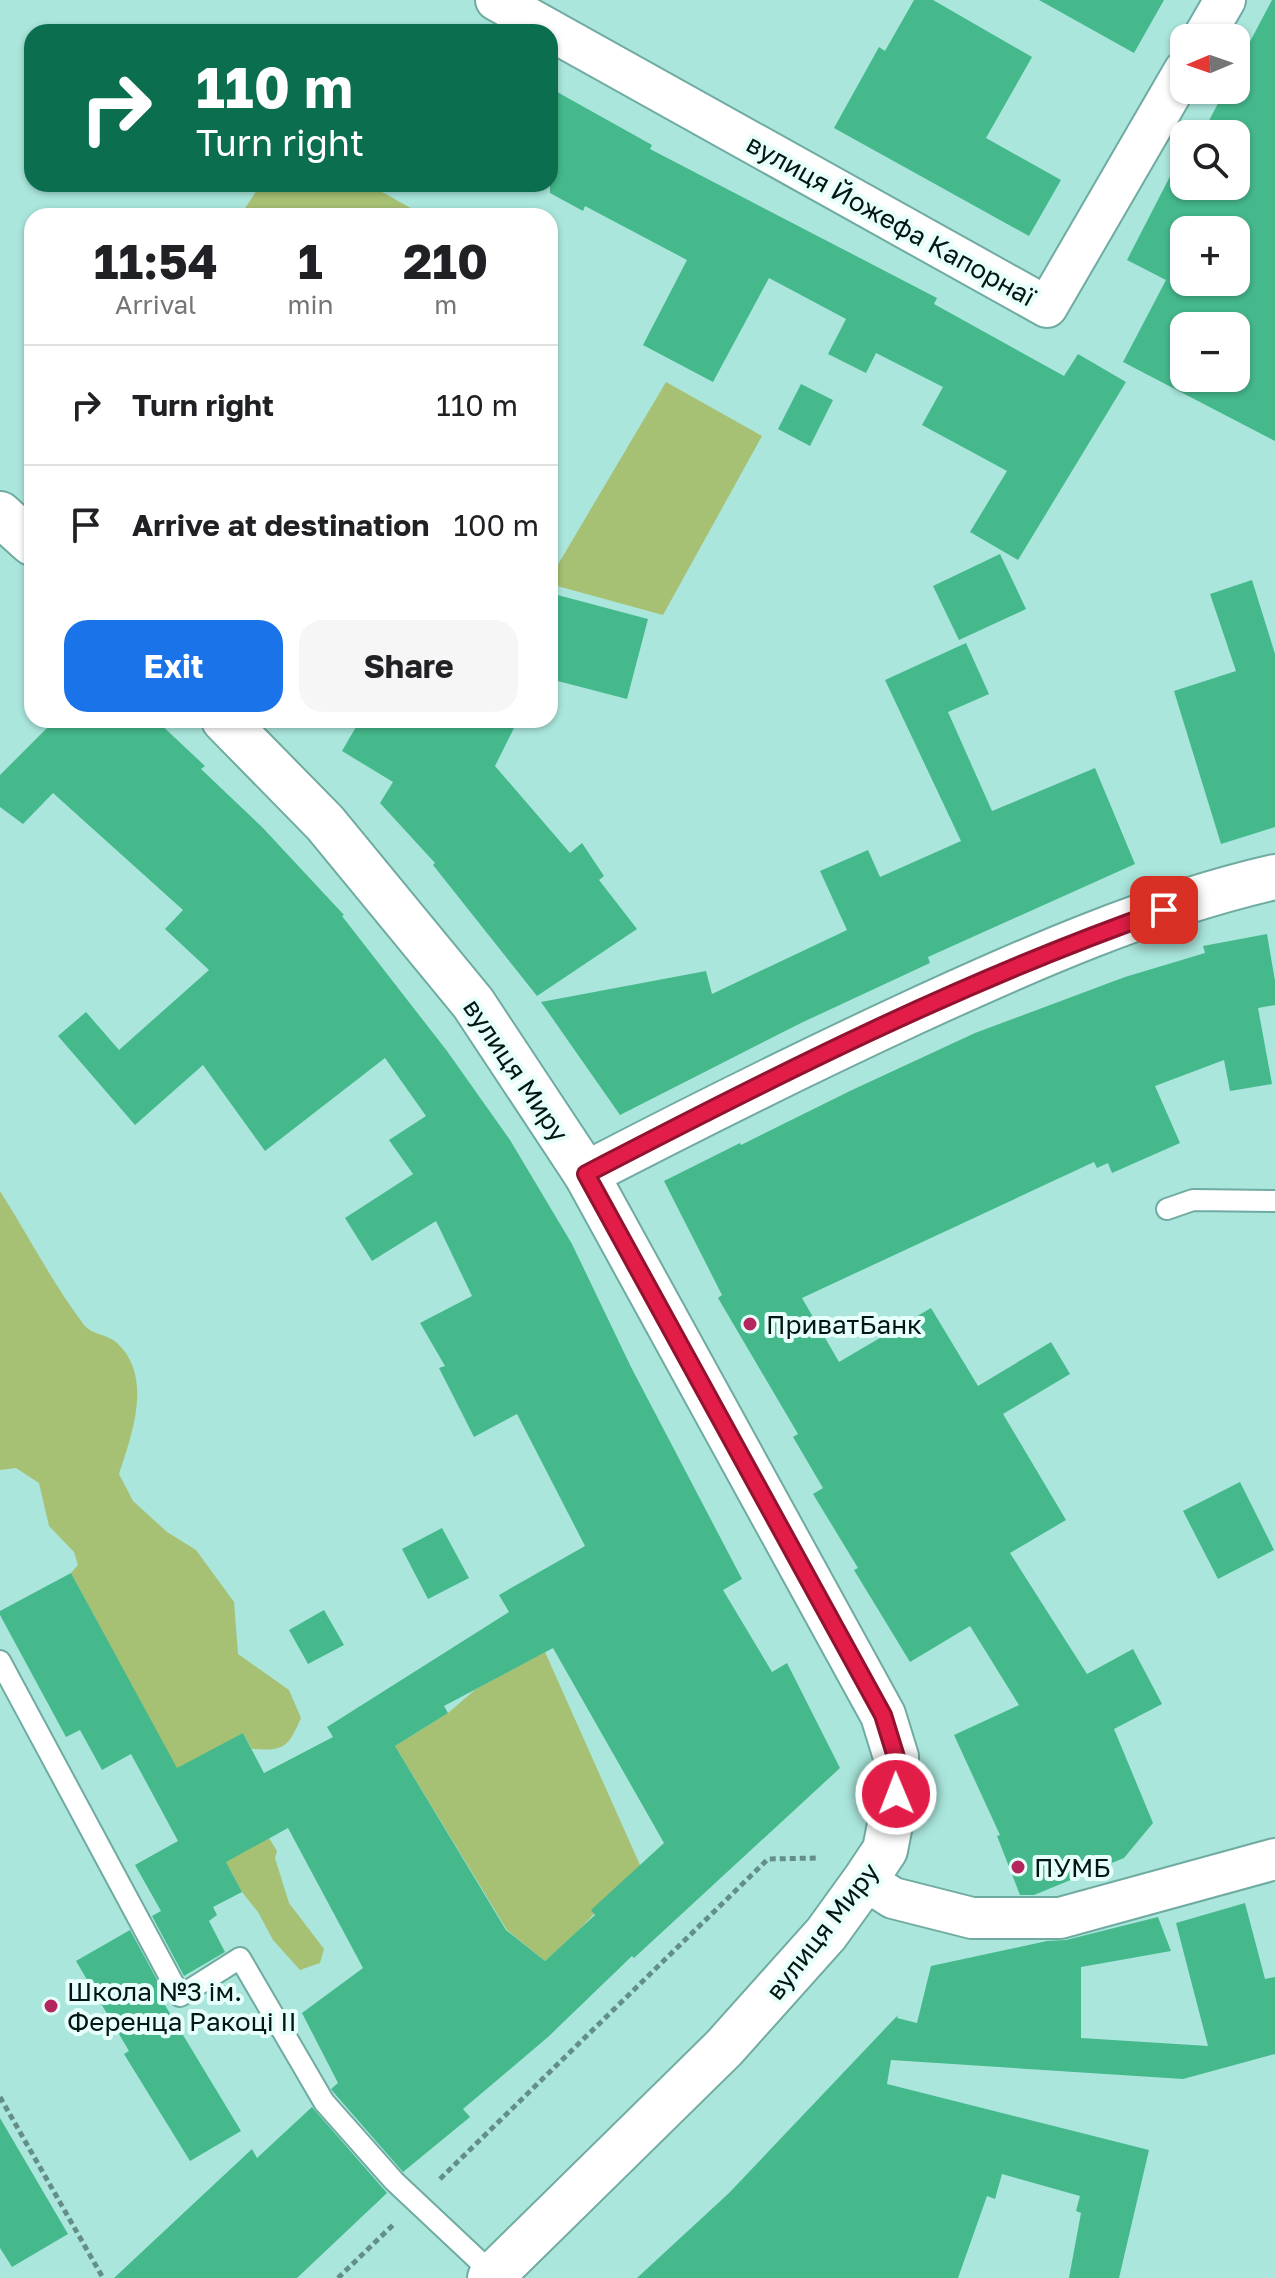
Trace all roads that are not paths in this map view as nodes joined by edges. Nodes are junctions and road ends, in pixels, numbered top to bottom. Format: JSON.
{"nodes":[{"id":1,"x":496,"y":0,"type":"edge"},
{"id":2,"x":1225,"y":0,"type":"edge"},
{"id":3,"x":539,"y":24,"type":"edge"},
{"id":4,"x":1211,"y":24,"type":"edge"},
{"id":5,"x":558,"y":35,"type":"edge"},
{"id":6,"x":1170,"y":95,"type":"edge"},
{"id":7,"x":0,"y":514,"type":"edge"},
{"id":8,"x":24,"y":536,"type":"edge"},
{"id":9,"x":232,"y":728,"type":"edge"},
{"id":10,"x":1275,"y":877,"type":"edge"},
{"id":11,"x":586,"y":1174,"type":"junction"},
{"id":12,"x":1275,"y":1201,"type":"edge"},
{"id":13,"x":1167,"y":1209,"type":"dead end"},
{"id":14,"x":0,"y":1661,"type":"edge"},
{"id":15,"x":1275,"y":1859,"type":"edge"},
{"id":16,"x":865,"y":1880,"type":"junction"},
{"id":17,"x":492,"y":2276,"type":"edge"}],
"edges":[{"from":1,"to":3,"type":"street","name":"вулиця Йожефа Капорнаї"},
{"from":2,"to":4,"type":"street"},
{"from":5,"to":6,"type":"street","name":"вулиця Йожефа Капорнаї"},
{"from":7,"to":8,"type":"main road"},
{"from":9,"to":11,"type":"main road","name":"вулиця Миру"},
{"from":10,"to":11,"type":"main road"},
{"from":11,"to":16,"type":"main road","name":"вулиця Миру"},
{"from":12,"to":13,"type":"lane"},
{"from":14,"to":17,"type":"lane"},
{"from":15,"to":16,"type":"street"},
{"from":16,"to":17,"type":"main road","name":"вулиця Миру"}]}
